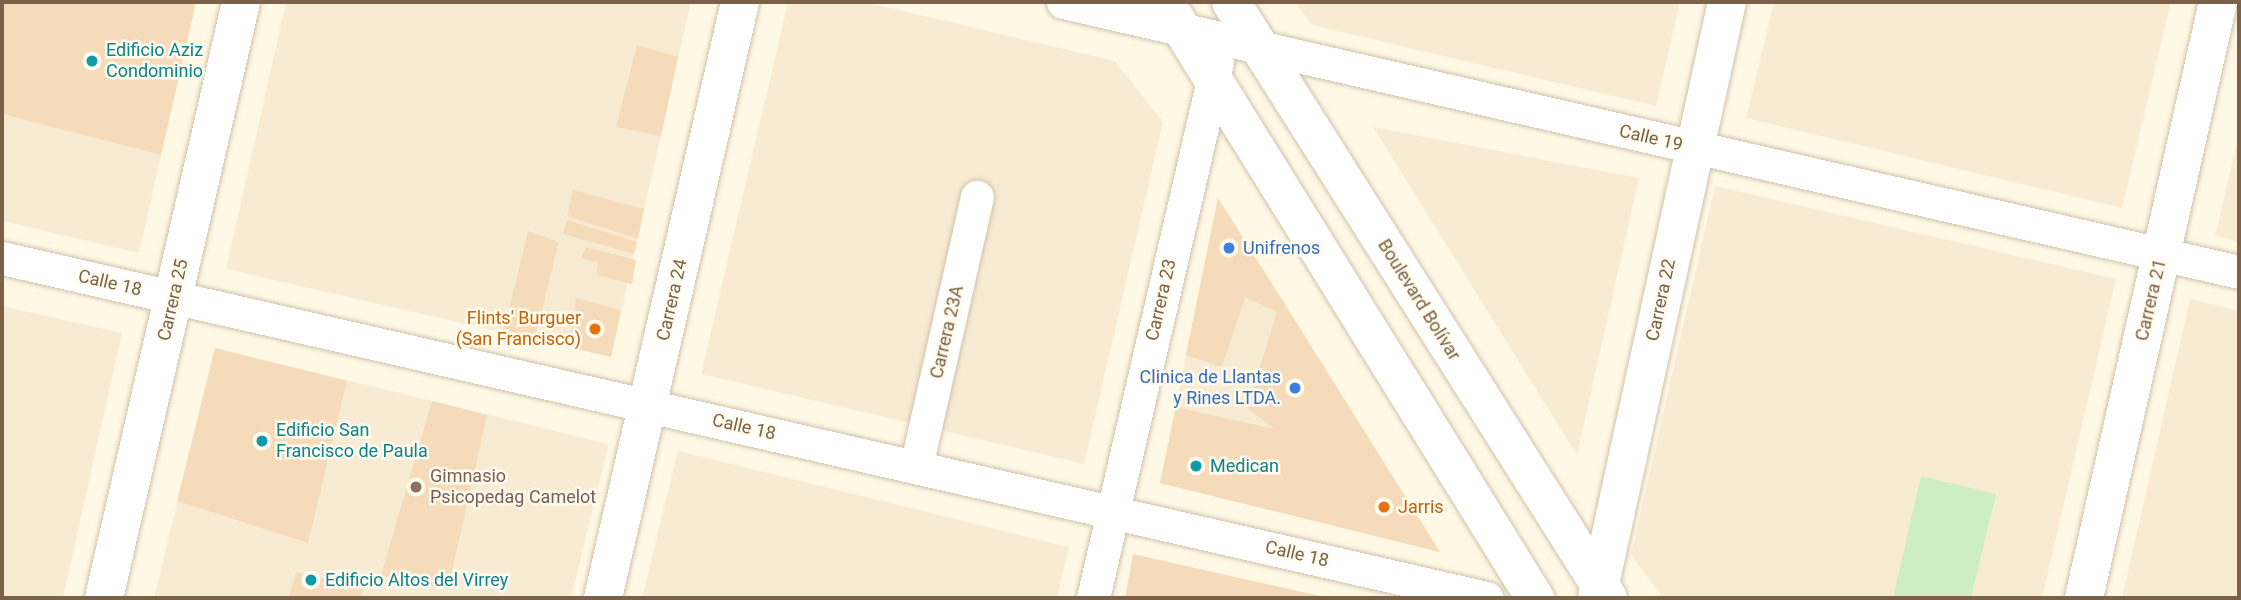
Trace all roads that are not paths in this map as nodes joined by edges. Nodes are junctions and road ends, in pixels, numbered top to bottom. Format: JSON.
{"nodes":[{"id":1,"x":241,"y":2,"type":"edge"},
{"id":2,"x":740,"y":2,"type":"edge"},
{"id":3,"x":1063,"y":2,"type":"edge"},
{"id":4,"x":1230,"y":2,"type":"edge"},
{"id":5,"x":1727,"y":2,"type":"edge"},
{"id":6,"x":2218,"y":2,"type":"edge"},
{"id":7,"x":1174,"y":16,"type":"edge"},
{"id":8,"x":1222,"y":39,"type":"junction"},
{"id":9,"x":1261,"y":48,"type":"junction"},
{"id":10,"x":1213,"y":79,"type":"junction"},
{"id":11,"x":1694,"y":148,"type":"junction"},
{"id":12,"x":977,"y":197,"type":"dead end"},
{"id":13,"x":2161,"y":255,"type":"junction"},
{"id":14,"x":2,"y":258,"type":"edge"},
{"id":15,"x":2239,"y":272,"type":"edge"},
{"id":16,"x":173,"y":297,"type":"junction"},
{"id":17,"x":648,"y":405,"type":"junction"},
{"id":18,"x":916,"y":467,"type":"junction"},
{"id":19,"x":1113,"y":512,"type":"junction"},
{"id":20,"x":1602,"y":594,"type":"edge"},
{"id":21,"x":104,"y":598,"type":"edge"},
{"id":22,"x":603,"y":598,"type":"edge"},
{"id":23,"x":1093,"y":598,"type":"edge"},
{"id":24,"x":1487,"y":598,"type":"edge"},
{"id":25,"x":1535,"y":598,"type":"edge"},
{"id":26,"x":2084,"y":598,"type":"edge"}],
"edges":[{"from":1,"to":16,"type":"street","name":"Carrera 25"},
{"from":2,"to":17,"type":"street","name":"Carrera 24"},
{"from":3,"to":7,"type":"street","name":"Calle 19"},
{"from":4,"to":8,"type":"street","name":"Carrera 23"},
{"from":4,"to":9,"type":"street","name":"Boulevard Bolívar"},
{"from":5,"to":11,"type":"street","name":"Carrera 22"},
{"from":6,"to":13,"type":"street","name":"Carrera 21"},
{"from":7,"to":8,"type":"street","name":"Calle 19"},
{"from":7,"to":10,"type":"street"},
{"from":8,"to":9,"type":"street","name":"Calle 19"},
{"from":8,"to":10,"type":"street","name":"Carrera 23"},
{"from":9,"to":11,"type":"street","name":"Calle 19"},
{"from":9,"to":20,"type":"street","name":"Boulevard Bolívar"},
{"from":10,"to":19,"type":"street","name":"Carrera 23"},
{"from":10,"to":25,"type":"street"},
{"from":11,"to":13,"type":"street","name":"Calle 19"},
{"from":11,"to":20,"type":"street","name":"Carrera 22"},
{"from":12,"to":18,"type":"street","name":"Carrera 23A"},
{"from":13,"to":15,"type":"street","name":"Calle 19"},
{"from":13,"to":26,"type":"street","name":"Carrera 21"},
{"from":14,"to":16,"type":"street","name":"Calle 18"},
{"from":16,"to":17,"type":"street","name":"Calle 18"},
{"from":16,"to":21,"type":"street","name":"Carrera 25"},
{"from":17,"to":18,"type":"street","name":"Calle 18"},
{"from":17,"to":22,"type":"street","name":"Carrera 24"},
{"from":18,"to":19,"type":"street","name":"Calle 18"},
{"from":19,"to":23,"type":"street","name":"Carrera 23"},
{"from":19,"to":24,"type":"street","name":"Calle 18"}]}
